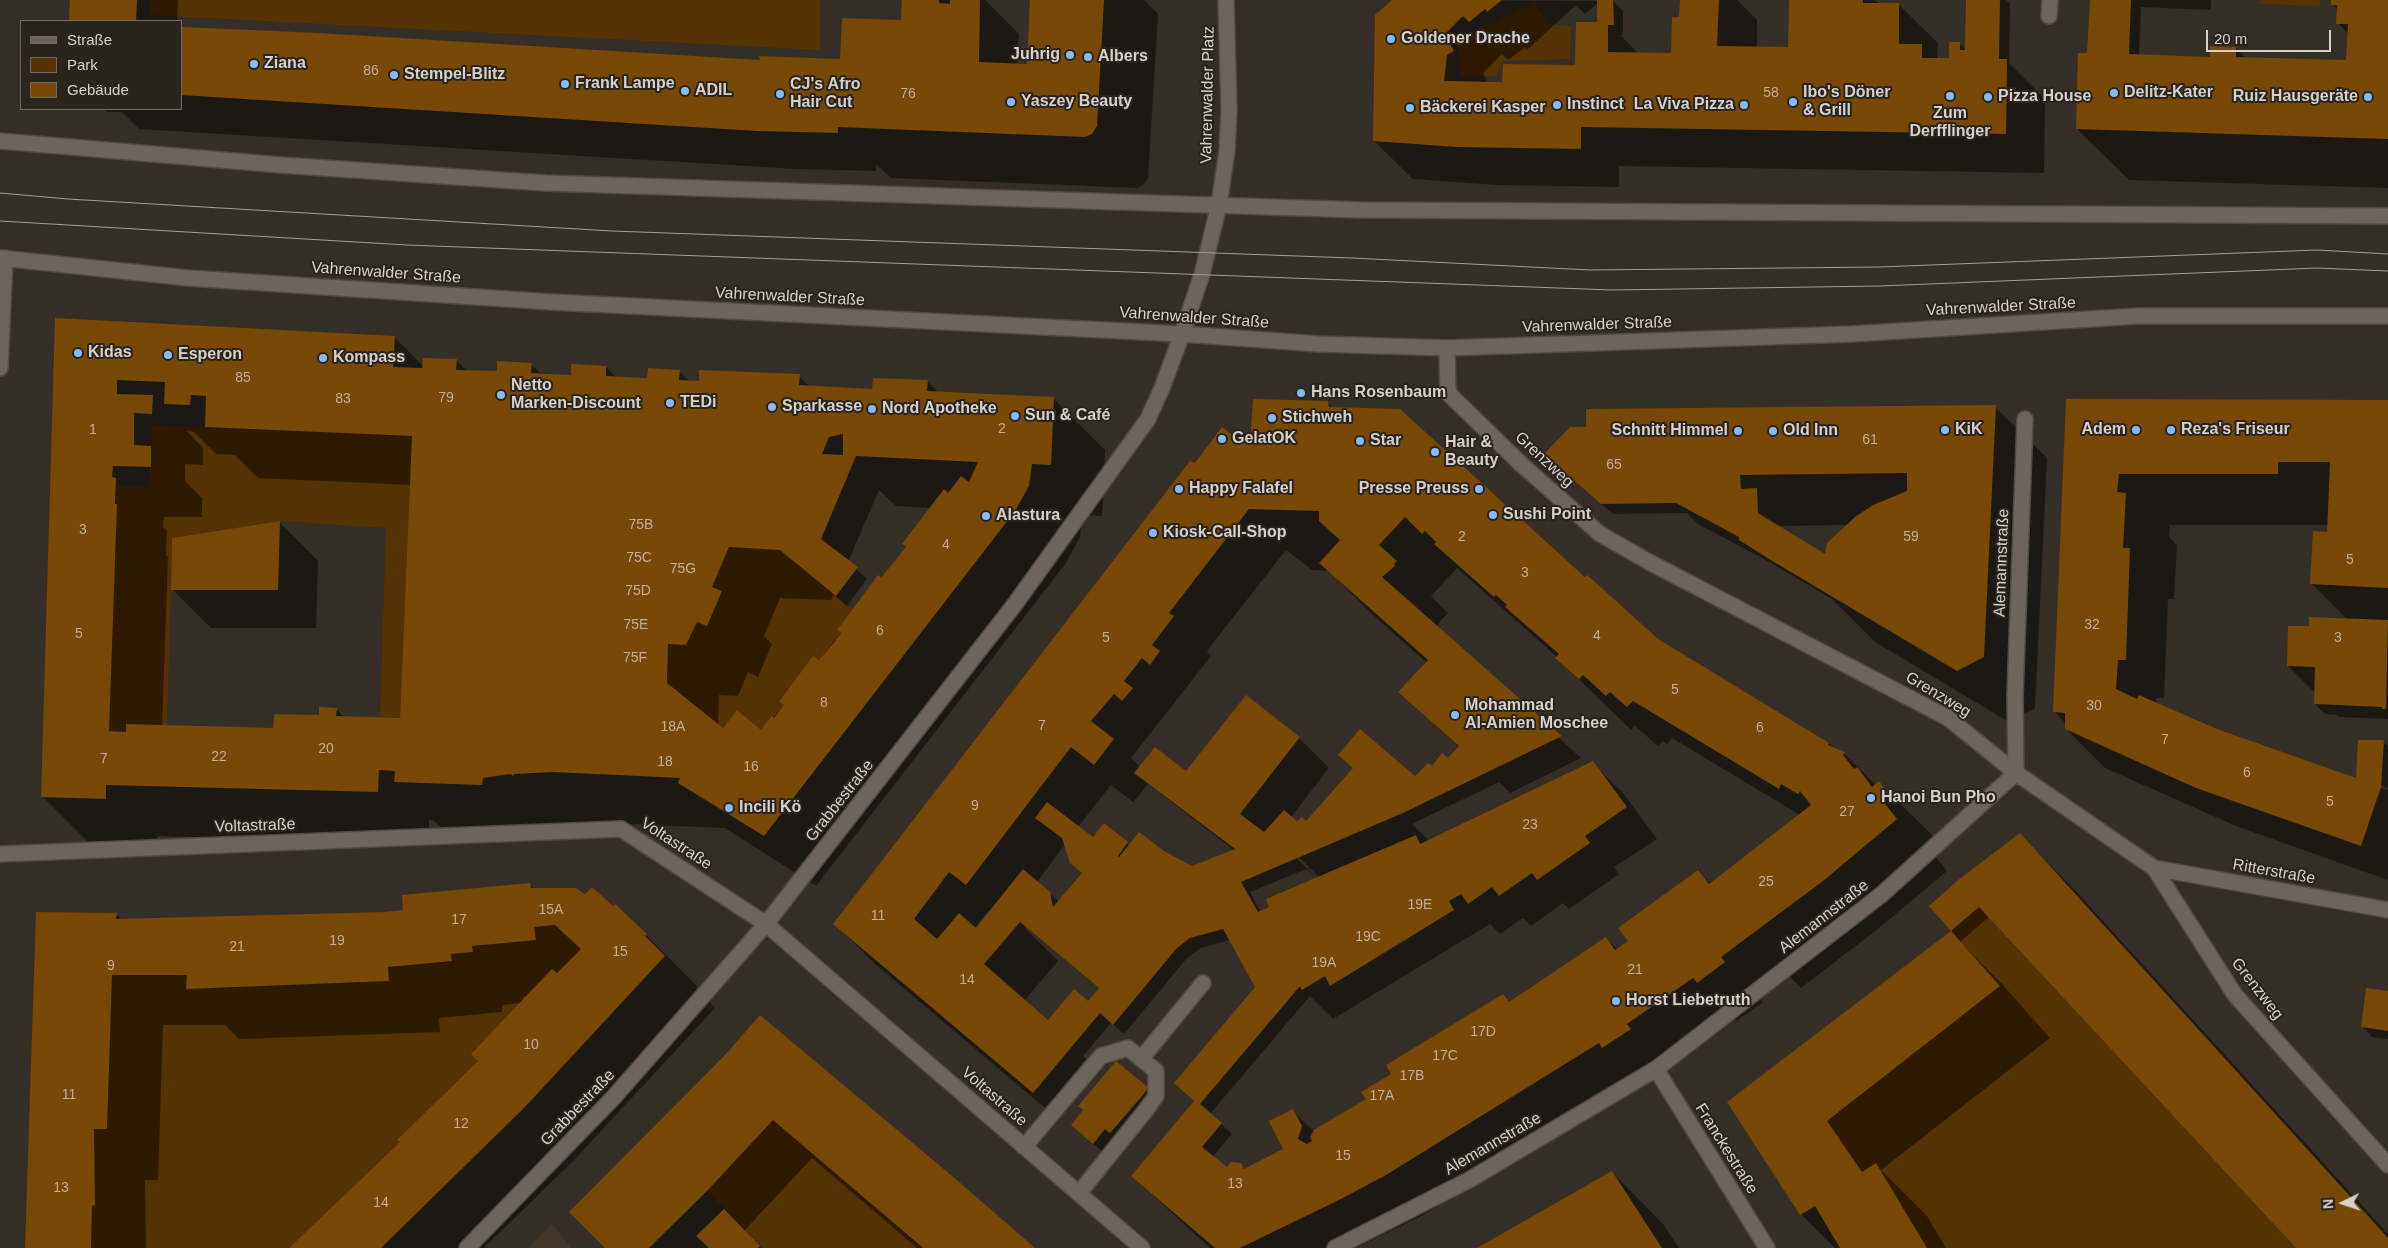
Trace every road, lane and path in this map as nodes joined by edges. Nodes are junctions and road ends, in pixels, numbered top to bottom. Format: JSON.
{"nodes":[{"id":1,"x":2050,"y":0,"type":"edge"},
{"id":2,"x":1230,"y":1,"type":"edge"},
{"id":3,"x":2049,"y":16,"type":"dead end"},
{"id":4,"x":0,"y":141,"type":"edge"},
{"id":5,"x":1219,"y":205,"type":"junction"},
{"id":6,"x":2388,"y":216,"type":"edge"},
{"id":7,"x":2,"y":258,"type":"edge"},
{"id":8,"x":2388,"y":316,"type":"edge"},
{"id":9,"x":1182,"y":334,"type":"junction"},
{"id":10,"x":1447,"y":348,"type":"junction"},
{"id":11,"x":0,"y":368,"type":"edge"},
{"id":12,"x":2025,"y":420,"type":"dead end"},
{"id":13,"x":2016,"y":772,"type":"junction"},
{"id":14,"x":0,"y":854,"type":"edge"},
{"id":15,"x":2154,"y":868,"type":"junction"},
{"id":16,"x":2388,"y":910,"type":"edge"},
{"id":17,"x":766,"y":924,"type":"junction"},
{"id":18,"x":1203,"y":983,"type":"dead end"},
{"id":19,"x":1141,"y":1059,"type":"junction"},
{"id":20,"x":1656,"y":1069,"type":"junction"},
{"id":21,"x":1024,"y":1147,"type":"junction"},
{"id":22,"x":2388,"y":1165,"type":"edge"},
{"id":23,"x":1079,"y":1193,"type":"junction"},
{"id":24,"x":467,"y":1248,"type":"edge"},
{"id":25,"x":1142,"y":1248,"type":"edge"},
{"id":26,"x":1335,"y":1248,"type":"edge"},
{"id":27,"x":1767,"y":1248,"type":"edge"}],
"edges":[{"from":1,"to":3,"type":"street"},
{"from":2,"to":5,"type":"street","name":"Vahrenwalder Platz"},
{"from":4,"to":5,"type":"street"},
{"from":5,"to":6,"type":"street"},
{"from":5,"to":9,"type":"street","name":"Vahrenwalder Platz"},
{"from":7,"to":9,"type":"street","name":"Vahrenwalder Straße"},
{"from":7,"to":11,"type":"street"},
{"from":8,"to":10,"type":"street","name":"Vahrenwalder Straße"},
{"from":9,"to":10,"type":"street","name":"Vahrenwalder Straße"},
{"from":9,"to":17,"type":"street","name":"Grabbestraße"},
{"from":10,"to":13,"type":"street","name":"Grenzweg"},
{"from":12,"to":13,"type":"street","name":"Alemannstraße"},
{"from":13,"to":15,"type":"street","name":"Grenzweg"},
{"from":13,"to":20,"type":"street","name":"Alemannstraße"},
{"from":14,"to":17,"type":"street","name":"Voltastraße"},
{"from":15,"to":16,"type":"street","name":"Ritterstraße"},
{"from":15,"to":22,"type":"street","name":"Grenzweg"},
{"from":17,"to":21,"type":"street","name":"Voltastraße"},
{"from":17,"to":24,"type":"street","name":"Grabbestraße"},
{"from":18,"to":19,"type":"street"},
{"from":19,"to":21,"type":"street"},
{"from":19,"to":23,"type":"street"},
{"from":20,"to":26,"type":"street","name":"Alemannstraße"},
{"from":20,"to":27,"type":"street","name":"Franckestraße"},
{"from":21,"to":23,"type":"street","name":"Voltastraße"},
{"from":23,"to":25,"type":"street","name":"Voltastraße"}]}
